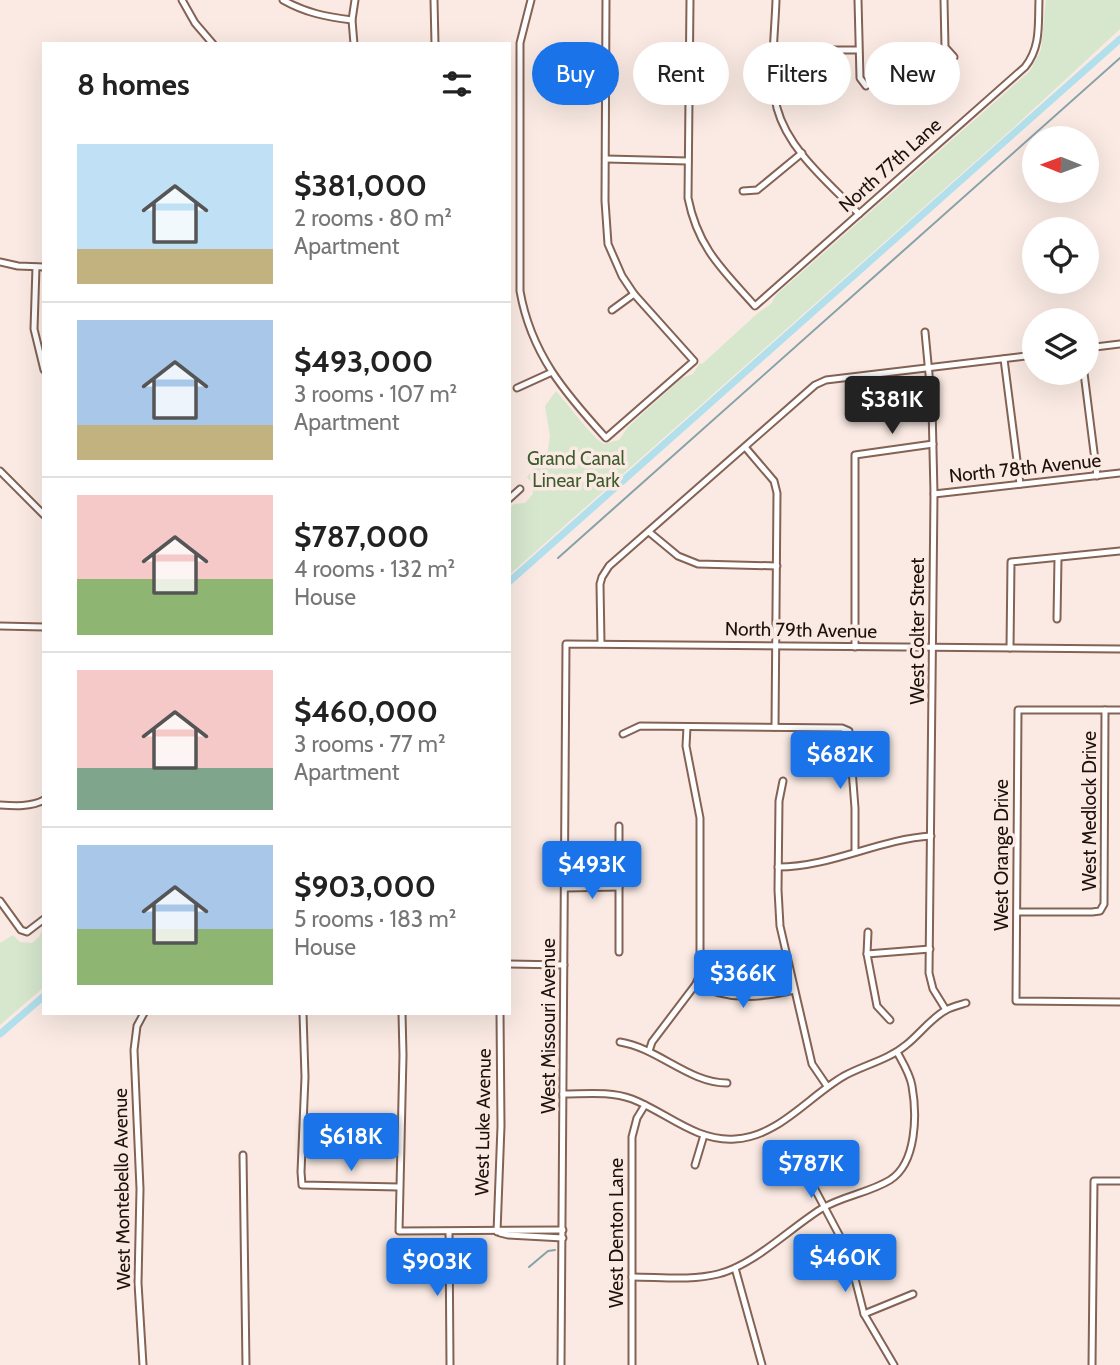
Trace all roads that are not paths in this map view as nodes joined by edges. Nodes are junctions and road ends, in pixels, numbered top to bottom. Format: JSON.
{"nodes":[{"id":1,"x":181,"y":0,"type":"edge"},
{"id":2,"x":283,"y":0,"type":"edge"},
{"id":3,"x":355,"y":0,"type":"edge"},
{"id":4,"x":434,"y":0,"type":"edge"},
{"id":5,"x":530,"y":0,"type":"edge"},
{"id":6,"x":607,"y":0,"type":"edge"},
{"id":7,"x":690,"y":0,"type":"edge"},
{"id":8,"x":776,"y":0,"type":"edge"},
{"id":9,"x":858,"y":0,"type":"edge"},
{"id":10,"x":944,"y":0,"type":"edge"},
{"id":11,"x":1039,"y":0,"type":"edge"},
{"id":12,"x":352,"y":20,"type":"junction"},
{"id":13,"x":211,"y":42,"type":"edge"},
{"id":14,"x":354,"y":42,"type":"edge"},
{"id":15,"x":435,"y":42,"type":"edge"},
{"id":16,"x":775,"y":42,"type":"edge"},
{"id":17,"x":945,"y":42,"type":"edge"},
{"id":18,"x":851,"y":50,"type":"edge"},
{"id":19,"x":857,"y":50,"type":"junction"},
{"id":20,"x":865,"y":85,"type":"edge"},
{"id":21,"x":778,"y":105,"type":"edge"},
{"id":22,"x":802,"y":153,"type":"junction"},
{"id":23,"x":606,"y":159,"type":"junction"},
{"id":24,"x":688,"y":161,"type":"junction"},
{"id":25,"x":511,"y":184,"type":"edge"},
{"id":26,"x":519,"y":184,"type":"junction"},
{"id":27,"x":743,"y":191,"type":"dead end"},
{"id":28,"x":859,"y":214,"type":"junction"},
{"id":29,"x":0,"y":262,"type":"edge"},
{"id":30,"x":36,"y":267,"type":"junction"},
{"id":31,"x":42,"y":267,"type":"edge"},
{"id":32,"x":511,"y":267,"type":"edge"},
{"id":33,"x":518,"y":267,"type":"junction"},
{"id":34,"x":634,"y":294,"type":"junction"},
{"id":35,"x":612,"y":310,"type":"dead end"},
{"id":36,"x":925,"y":332,"type":"dead end"},
{"id":37,"x":1120,"y":344,"type":"edge"},
{"id":38,"x":1099,"y":347,"type":"edge"},
{"id":39,"x":1022,"y":357,"type":"edge"},
{"id":40,"x":1004,"y":359,"type":"junction"},
{"id":41,"x":42,"y":362,"type":"edge"},
{"id":42,"x":929,"y":368,"type":"junction"},
{"id":43,"x":551,"y":373,"type":"junction"},
{"id":44,"x":1086,"y":385,"type":"edge"},
{"id":45,"x":517,"y":388,"type":"dead end"},
{"id":46,"x":933,"y":444,"type":"junction"},
{"id":47,"x":745,"y":447,"type":"junction"},
{"id":48,"x":0,"y":471,"type":"edge"},
{"id":49,"x":1120,"y":473,"type":"edge"},
{"id":50,"x":1097,"y":476,"type":"junction"},
{"id":51,"x":6,"y":480,"type":"junction"},
{"id":52,"x":1020,"y":484,"type":"junction"},
{"id":53,"x":0,"y":485,"type":"edge"},
{"id":54,"x":520,"y":489,"type":"dead end"},
{"id":55,"x":934,"y":494,"type":"junction"},
{"id":56,"x":511,"y":497,"type":"edge"},
{"id":57,"x":42,"y":511,"type":"edge"},
{"id":58,"x":649,"y":532,"type":"junction"},
{"id":59,"x":1120,"y":551,"type":"edge"},
{"id":60,"x":1058,"y":558,"type":"junction"},
{"id":61,"x":777,"y":566,"type":"junction"},
{"id":62,"x":1057,"y":619,"type":"dead end"},
{"id":63,"x":0,"y":626,"type":"edge"},
{"id":64,"x":42,"y":627,"type":"edge"},
{"id":65,"x":601,"y":643,"type":"junction"},
{"id":66,"x":566,"y":644,"type":"joint"},
{"id":67,"x":776,"y":645,"type":"junction"},
{"id":68,"x":855,"y":647,"type":"junction"},
{"id":69,"x":933,"y":648,"type":"junction"},
{"id":70,"x":1010,"y":648,"type":"junction"},
{"id":71,"x":1120,"y":649,"type":"edge"},
{"id":72,"x":1105,"y":710,"type":"junction"},
{"id":73,"x":1120,"y":710,"type":"edge"},
{"id":74,"x":687,"y":727,"type":"junction"},
{"id":75,"x":775,"y":727,"type":"junction"},
{"id":76,"x":623,"y":734,"type":"dead end"},
{"id":77,"x":783,"y":782,"type":"dead end"},
{"id":78,"x":42,"y":801,"type":"edge"},
{"id":79,"x":0,"y":805,"type":"edge"},
{"id":80,"x":619,"y":826,"type":"dead end"},
{"id":81,"x":931,"y":836,"type":"junction"},
{"id":82,"x":855,"y":852,"type":"junction"},
{"id":83,"x":778,"y":867,"type":"junction"},
{"id":84,"x":619,"y":887,"type":"junction"},
{"id":85,"x":565,"y":888,"type":"junction"},
{"id":86,"x":0,"y":901,"type":"edge"},
{"id":87,"x":1017,"y":912,"type":"junction"},
{"id":88,"x":42,"y":921,"type":"edge"},
{"id":89,"x":869,"y":932,"type":"dead end"},
{"id":90,"x":930,"y":949,"type":"junction"},
{"id":91,"x":619,"y":952,"type":"dead end"},
{"id":92,"x":867,"y":954,"type":"junction"},
{"id":93,"x":511,"y":964,"type":"edge"},
{"id":94,"x":564,"y":965,"type":"junction"},
{"id":95,"x":696,"y":984,"type":"junction"},
{"id":96,"x":794,"y":990,"type":"junction"},
{"id":97,"x":1120,"y":1002,"type":"edge"},
{"id":98,"x":966,"y":1003,"type":"dead end"},
{"id":99,"x":946,"y":1010,"type":"junction"},
{"id":100,"x":143,"y":1015,"type":"edge"},
{"id":101,"x":303,"y":1015,"type":"edge"},
{"id":102,"x":402,"y":1015,"type":"edge"},
{"id":103,"x":500,"y":1015,"type":"edge"},
{"id":104,"x":890,"y":1020,"type":"dead end"},
{"id":105,"x":620,"y":1042,"type":"dead end"},
{"id":106,"x":649,"y":1051,"type":"junction"},
{"id":107,"x":897,"y":1052,"type":"junction"},
{"id":108,"x":727,"y":1083,"type":"dead end"},
{"id":109,"x":827,"y":1086,"type":"junction"},
{"id":110,"x":563,"y":1094,"type":"junction"},
{"id":111,"x":645,"y":1105,"type":"junction"},
{"id":112,"x":704,"y":1135,"type":"junction"},
{"id":113,"x":243,"y":1155,"type":"dead end"},
{"id":114,"x":695,"y":1165,"type":"dead end"},
{"id":115,"x":810,"y":1180,"type":"dead end"},
{"id":116,"x":1120,"y":1181,"type":"edge"},
{"id":117,"x":399,"y":1187,"type":"junction"},
{"id":118,"x":824,"y":1207,"type":"junction"},
{"id":119,"x":563,"y":1230,"type":"junction"},
{"id":120,"x":449,"y":1231,"type":"junction"},
{"id":121,"x":497,"y":1232,"type":"junction"},
{"id":122,"x":563,"y":1238,"type":"junction"},
{"id":123,"x":736,"y":1268,"type":"junction"},
{"id":124,"x":632,"y":1277,"type":"junction"},
{"id":125,"x":913,"y":1294,"type":"dead end"},
{"id":126,"x":864,"y":1314,"type":"junction"},
{"id":127,"x":143,"y":1365,"type":"edge"},
{"id":128,"x":246,"y":1365,"type":"edge"},
{"id":129,"x":450,"y":1365,"type":"edge"},
{"id":130,"x":561,"y":1365,"type":"edge"},
{"id":131,"x":632,"y":1365,"type":"edge"},
{"id":132,"x":762,"y":1365,"type":"edge"},
{"id":133,"x":894,"y":1365,"type":"edge"},
{"id":134,"x":1092,"y":1365,"type":"edge"}],
"edges":[{"from":1,"to":13,"type":"street"},
{"from":2,"to":12,"type":"street"},
{"from":3,"to":12,"type":"street"},
{"from":4,"to":15,"type":"street"},
{"from":5,"to":26,"type":"street"},
{"from":6,"to":23,"type":"street"},
{"from":7,"to":24,"type":"street"},
{"from":8,"to":16,"type":"street"},
{"from":9,"to":19,"type":"street"},
{"from":10,"to":17,"type":"street"},
{"from":11,"to":28,"type":"street","name":"North 77th Lane"},
{"from":12,"to":14,"type":"street"},
{"from":18,"to":19,"type":"street"},
{"from":19,"to":20,"type":"street"},
{"from":21,"to":22,"type":"street"},
{"from":22,"to":27,"type":"street"},
{"from":22,"to":28,"type":"street"},
{"from":23,"to":24,"type":"street"},
{"from":23,"to":34,"type":"street"},
{"from":24,"to":28,"type":"street","name":"North 77th Lane"},
{"from":25,"to":26,"type":"street"},
{"from":26,"to":33,"type":"street"},
{"from":29,"to":30,"type":"street"},
{"from":30,"to":31,"type":"street"},
{"from":30,"to":41,"type":"street"},
{"from":32,"to":33,"type":"street"},
{"from":33,"to":43,"type":"street"},
{"from":34,"to":35,"type":"street"},
{"from":34,"to":43,"type":"street"},
{"from":36,"to":42,"type":"street","name":"West Colter Street"},
{"from":37,"to":38,"type":"street"},
{"from":39,"to":40,"type":"street"},
{"from":40,"to":42,"type":"street"},
{"from":40,"to":52,"type":"street"},
{"from":42,"to":46,"type":"street","name":"West Colter Street"},
{"from":42,"to":47,"type":"street"},
{"from":43,"to":45,"type":"street"},
{"from":44,"to":50,"type":"street"},
{"from":46,"to":55,"type":"street","name":"West Colter Street"},
{"from":46,"to":68,"type":"street","name":"North 78th Avenue"},
{"from":47,"to":58,"type":"street"},
{"from":47,"to":61,"type":"street"},
{"from":48,"to":51,"type":"street"},
{"from":49,"to":50,"type":"street","name":"North 78th Avenue"},
{"from":50,"to":52,"type":"street","name":"North 78th Avenue"},
{"from":51,"to":53,"type":"street"},
{"from":51,"to":57,"type":"street"},
{"from":52,"to":55,"type":"street","name":"North 78th Avenue"},
{"from":54,"to":56,"type":"street"},
{"from":55,"to":69,"type":"street","name":"West Colter Street"},
{"from":58,"to":61,"type":"street"},
{"from":58,"to":65,"type":"street"},
{"from":59,"to":60,"type":"street"},
{"from":60,"to":62,"type":"street"},
{"from":60,"to":70,"type":"street"},
{"from":61,"to":67,"type":"street"},
{"from":63,"to":64,"type":"street"},
{"from":65,"to":66,"type":"street","name":"North 79th Avenue"},
{"from":65,"to":67,"type":"street","name":"North 79th Avenue"},
{"from":66,"to":85,"type":"street","name":"West Missouri Avenue"},
{"from":67,"to":68,"type":"street","name":"North 79th Avenue"},
{"from":67,"to":75,"type":"street"},
{"from":68,"to":69,"type":"street","name":"North 79th Avenue"},
{"from":69,"to":70,"type":"street","name":"North 79th Avenue"},
{"from":69,"to":81,"type":"street","name":"West Colter Street"},
{"from":70,"to":71,"type":"street","name":"North 79th Avenue"},
{"from":72,"to":73,"type":"street"},
{"from":72,"to":87,"type":"street","name":"West Medlock Drive"},
{"from":72,"to":87,"type":"street","name":"West Orange Drive"},
{"from":74,"to":75,"type":"street"},
{"from":74,"to":76,"type":"street"},
{"from":74,"to":95,"type":"street"},
{"from":75,"to":82,"type":"street"},
{"from":77,"to":83,"type":"street"},
{"from":78,"to":79,"type":"street"},
{"from":80,"to":84,"type":"street"},
{"from":81,"to":82,"type":"street"},
{"from":81,"to":90,"type":"street","name":"West Colter Street"},
{"from":82,"to":83,"type":"street"},
{"from":83,"to":96,"type":"street"},
{"from":84,"to":85,"type":"street"},
{"from":84,"to":91,"type":"street"},
{"from":85,"to":94,"type":"street","name":"West Missouri Avenue"},
{"from":86,"to":88,"type":"street"},
{"from":87,"to":97,"type":"street","name":"West Orange Drive"},
{"from":89,"to":92,"type":"street"},
{"from":90,"to":92,"type":"street"},
{"from":90,"to":99,"type":"street","name":"West Colter Street"},
{"from":92,"to":104,"type":"street"},
{"from":93,"to":94,"type":"street"},
{"from":94,"to":110,"type":"street","name":"West Missouri Avenue"},
{"from":95,"to":96,"type":"street"},
{"from":95,"to":106,"type":"street"},
{"from":96,"to":109,"type":"street"},
{"from":98,"to":99,"type":"street"},
{"from":99,"to":107,"type":"street"},
{"from":100,"to":127,"type":"street","name":"West Montebello Avenue"},
{"from":101,"to":117,"type":"street"},
{"from":102,"to":117,"type":"street"},
{"from":103,"to":121,"type":"street","name":"West Luke Avenue"},
{"from":105,"to":106,"type":"street"},
{"from":106,"to":108,"type":"street"},
{"from":107,"to":109,"type":"street"},
{"from":107,"to":118,"type":"street"},
{"from":109,"to":112,"type":"street"},
{"from":110,"to":111,"type":"street"},
{"from":110,"to":119,"type":"street","name":"West Missouri Avenue"},
{"from":111,"to":112,"type":"street"},
{"from":111,"to":124,"type":"street","name":"West Denton Lane"},
{"from":112,"to":114,"type":"street"},
{"from":113,"to":128,"type":"street"},
{"from":115,"to":118,"type":"street"},
{"from":116,"to":134,"type":"street"},
{"from":117,"to":120,"type":"street"},
{"from":118,"to":123,"type":"street"},
{"from":118,"to":126,"type":"street"},
{"from":119,"to":121,"type":"street"},
{"from":119,"to":122,"type":"street","name":"West Missouri Avenue"},
{"from":120,"to":121,"type":"street"},
{"from":120,"to":129,"type":"street"},
{"from":121,"to":122,"type":"street"},
{"from":122,"to":130,"type":"street","name":"West Missouri Avenue"},
{"from":123,"to":124,"type":"street"},
{"from":123,"to":132,"type":"street"},
{"from":124,"to":131,"type":"street","name":"West Denton Lane"},
{"from":125,"to":126,"type":"street"},
{"from":126,"to":133,"type":"street"}]}
